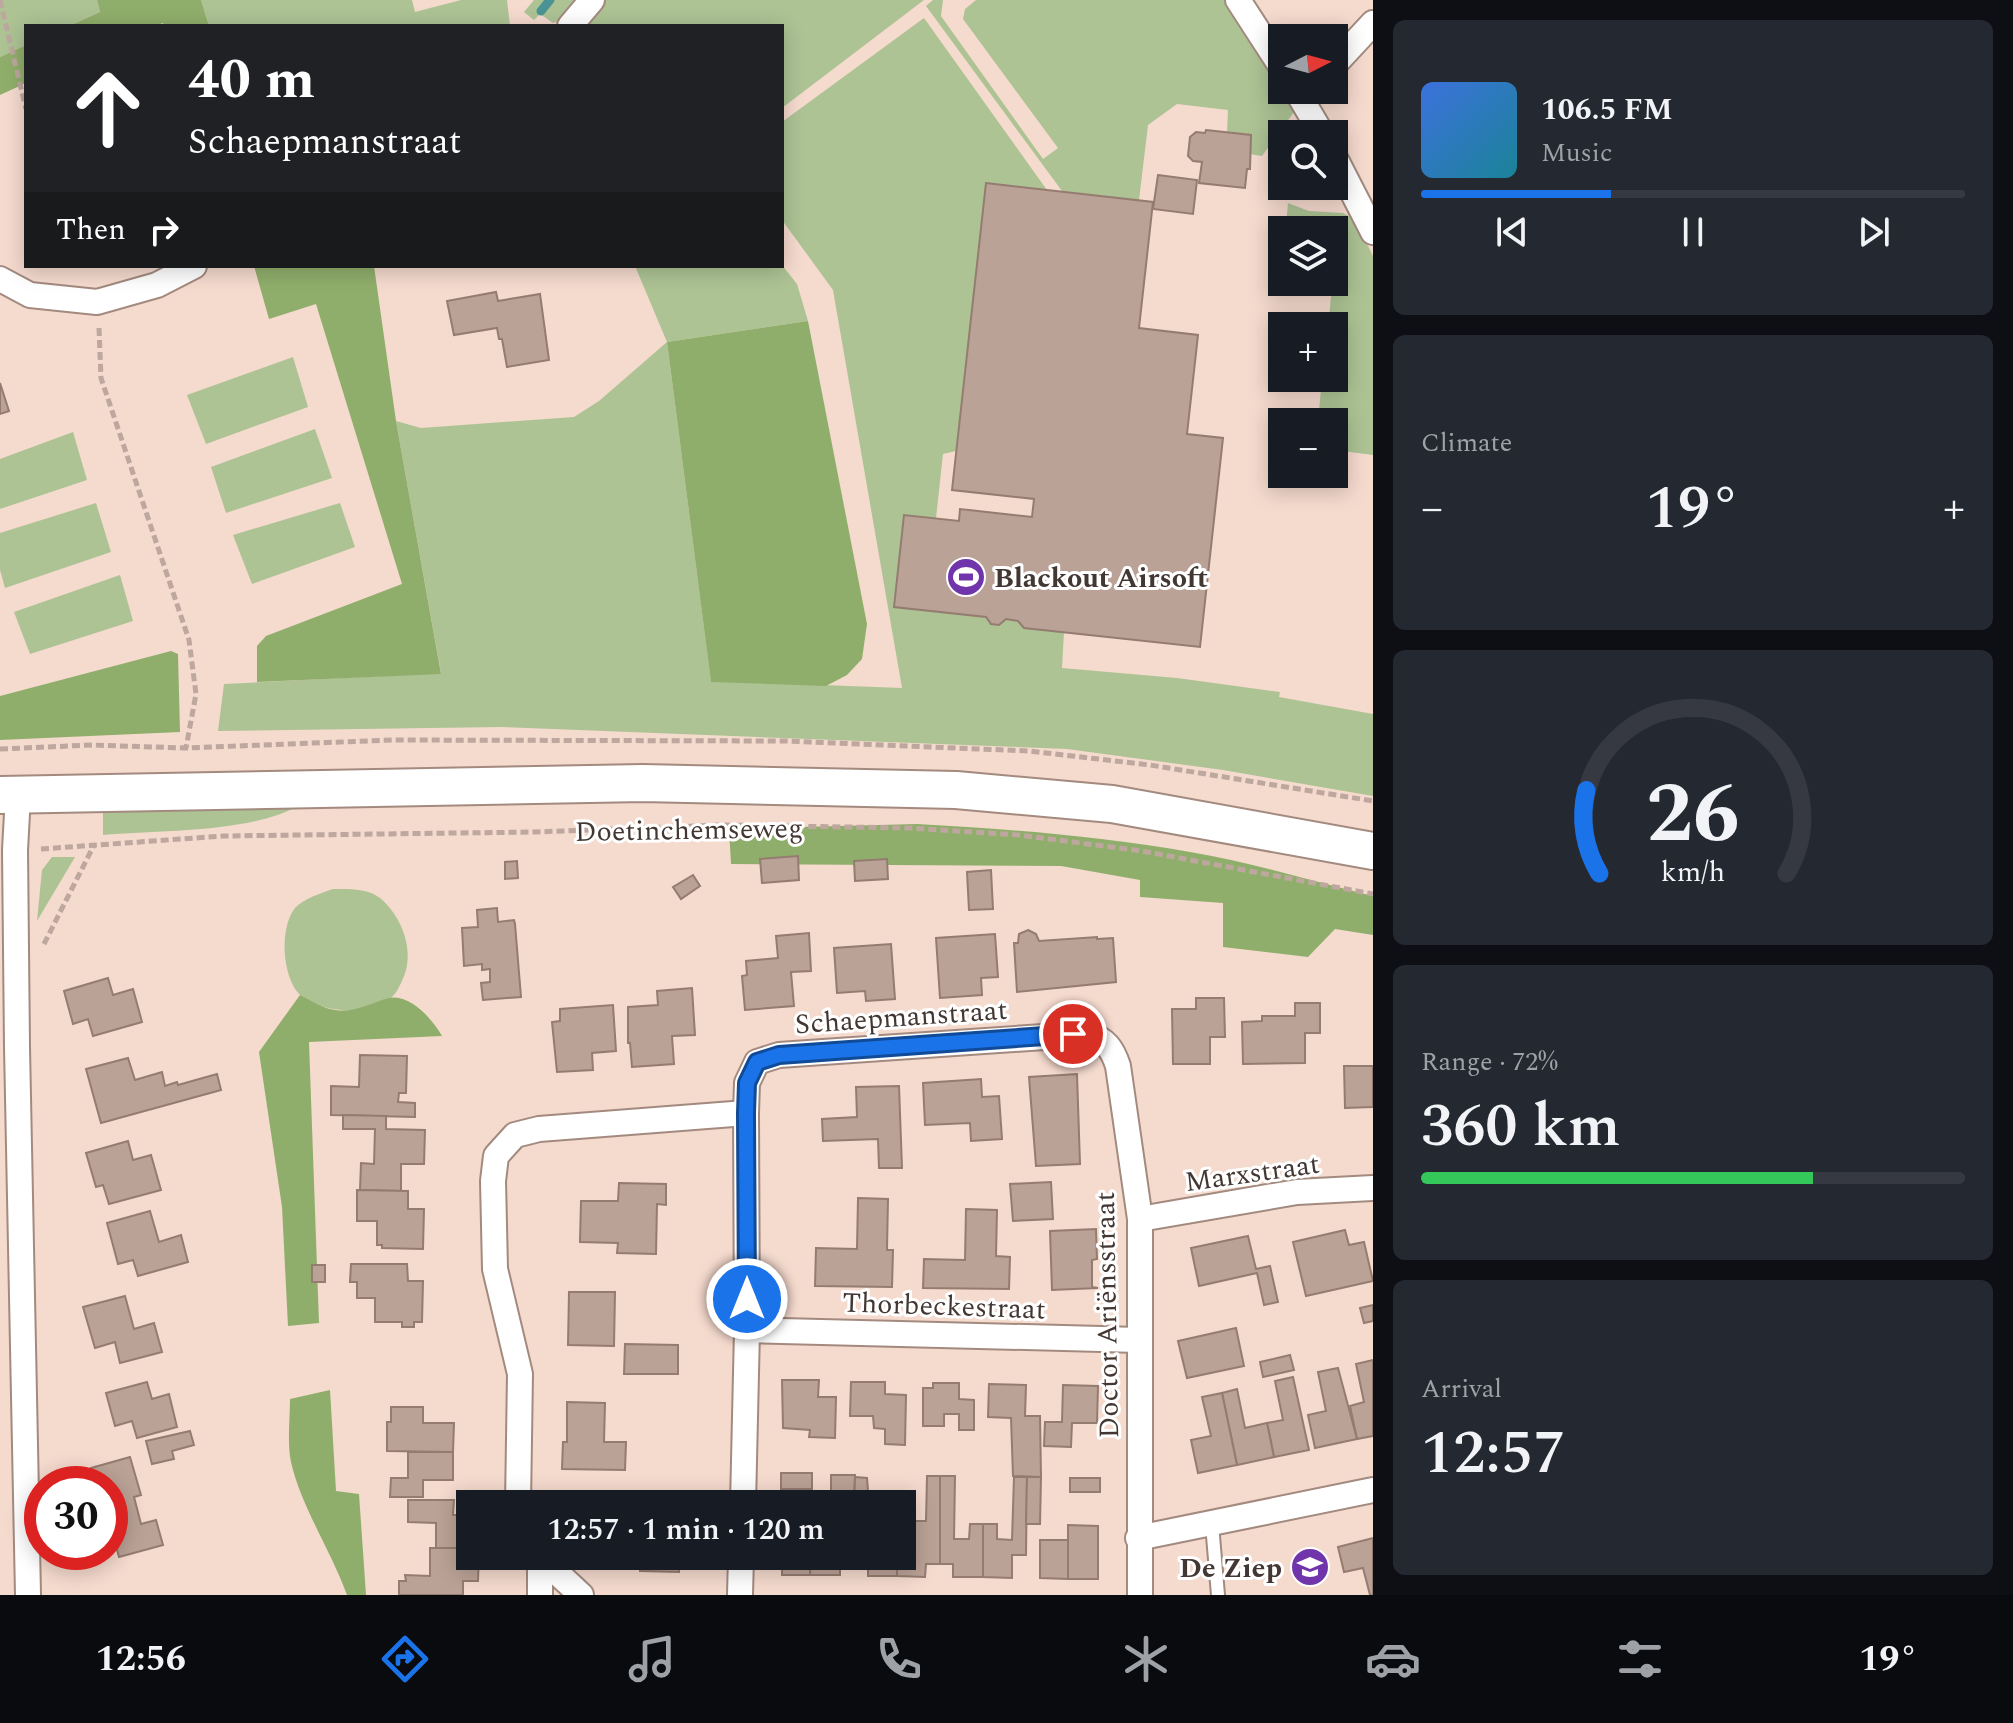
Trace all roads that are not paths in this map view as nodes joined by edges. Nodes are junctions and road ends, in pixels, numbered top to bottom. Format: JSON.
{"nodes":[{"id":1,"x":592,"y":0,"type":"edge"},
{"id":2,"x":1238,"y":0,"type":"edge"},
{"id":3,"x":1373,"y":23,"type":"edge"},
{"id":4,"x":572,"y":24,"type":"edge"},
{"id":5,"x":1268,"y":46,"type":"edge"},
{"id":6,"x":1348,"y":50,"type":"edge"},
{"id":7,"x":1348,"y":183,"type":"edge"},
{"id":8,"x":1373,"y":232,"type":"edge"},
{"id":9,"x":190,"y":268,"type":"edge"},
{"id":10,"x":0,"y":279,"type":"edge"},
{"id":11,"x":9,"y":795,"type":"edge"},
{"id":12,"x":1373,"y":851,"type":"edge"},
{"id":13,"x":1103,"y":1039,"type":"joint"},
{"id":14,"x":8,"y":1050,"type":"edge"},
{"id":15,"x":746,"y":1113,"type":"junction"},
{"id":16,"x":1373,"y":1188,"type":"edge"},
{"id":17,"x":1140,"y":1219,"type":"junction"},
{"id":18,"x":747,"y":1330,"type":"junction"},
{"id":19,"x":1139,"y":1340,"type":"junction"},
{"id":20,"x":11,"y":1407,"type":"edge"},
{"id":21,"x":518,"y":1490,"type":"edge"},
{"id":22,"x":743,"y":1490,"type":"edge"},
{"id":23,"x":1373,"y":1490,"type":"edge"},
{"id":24,"x":1212,"y":1524,"type":"junction"},
{"id":25,"x":1138,"y":1538,"type":"junction"},
{"id":26,"x":540,"y":1570,"type":"edge"},
{"id":27,"x":555,"y":1570,"type":"edge"},
{"id":28,"x":741,"y":1570,"type":"edge"},
{"id":29,"x":28,"y":1595,"type":"edge"},
{"id":30,"x":540,"y":1595,"type":"edge"},
{"id":31,"x":581,"y":1595,"type":"edge"},
{"id":32,"x":740,"y":1595,"type":"edge"},
{"id":33,"x":1140,"y":1595,"type":"edge"},
{"id":34,"x":1218,"y":1595,"type":"edge"}],
"edges":[{"from":1,"to":4,"type":"street"},
{"from":2,"to":5,"type":"street"},
{"from":3,"to":6,"type":"street"},
{"from":7,"to":8,"type":"street"},
{"from":9,"to":10,"type":"street"},
{"from":11,"to":12,"type":"main road","name":"Doetinchemseweg"},
{"from":11,"to":14,"type":"street"},
{"from":13,"to":15,"type":"street","name":"Schaepmanstraat"},
{"from":13,"to":17,"type":"street","name":"Doctor Ariënsstraat"},
{"from":14,"to":20,"type":"street"},
{"from":15,"to":18,"type":"street"},
{"from":15,"to":21,"type":"street"},
{"from":16,"to":17,"type":"street","name":"Marxstraat"},
{"from":17,"to":19,"type":"street","name":"Doctor Ariënsstraat"},
{"from":18,"to":19,"type":"street","name":"Thorbeckestraat"},
{"from":18,"to":22,"type":"street"},
{"from":19,"to":25,"type":"street","name":"Doctor Ariënsstraat"},
{"from":20,"to":29,"type":"street"},
{"from":23,"to":24,"type":"street"},
{"from":24,"to":25,"type":"street"},
{"from":24,"to":34,"type":"lane"},
{"from":25,"to":33,"type":"street","name":"Doctor Ariënsstraat"},
{"from":26,"to":30,"type":"street"},
{"from":27,"to":31,"type":"street"},
{"from":28,"to":32,"type":"street"}]}
